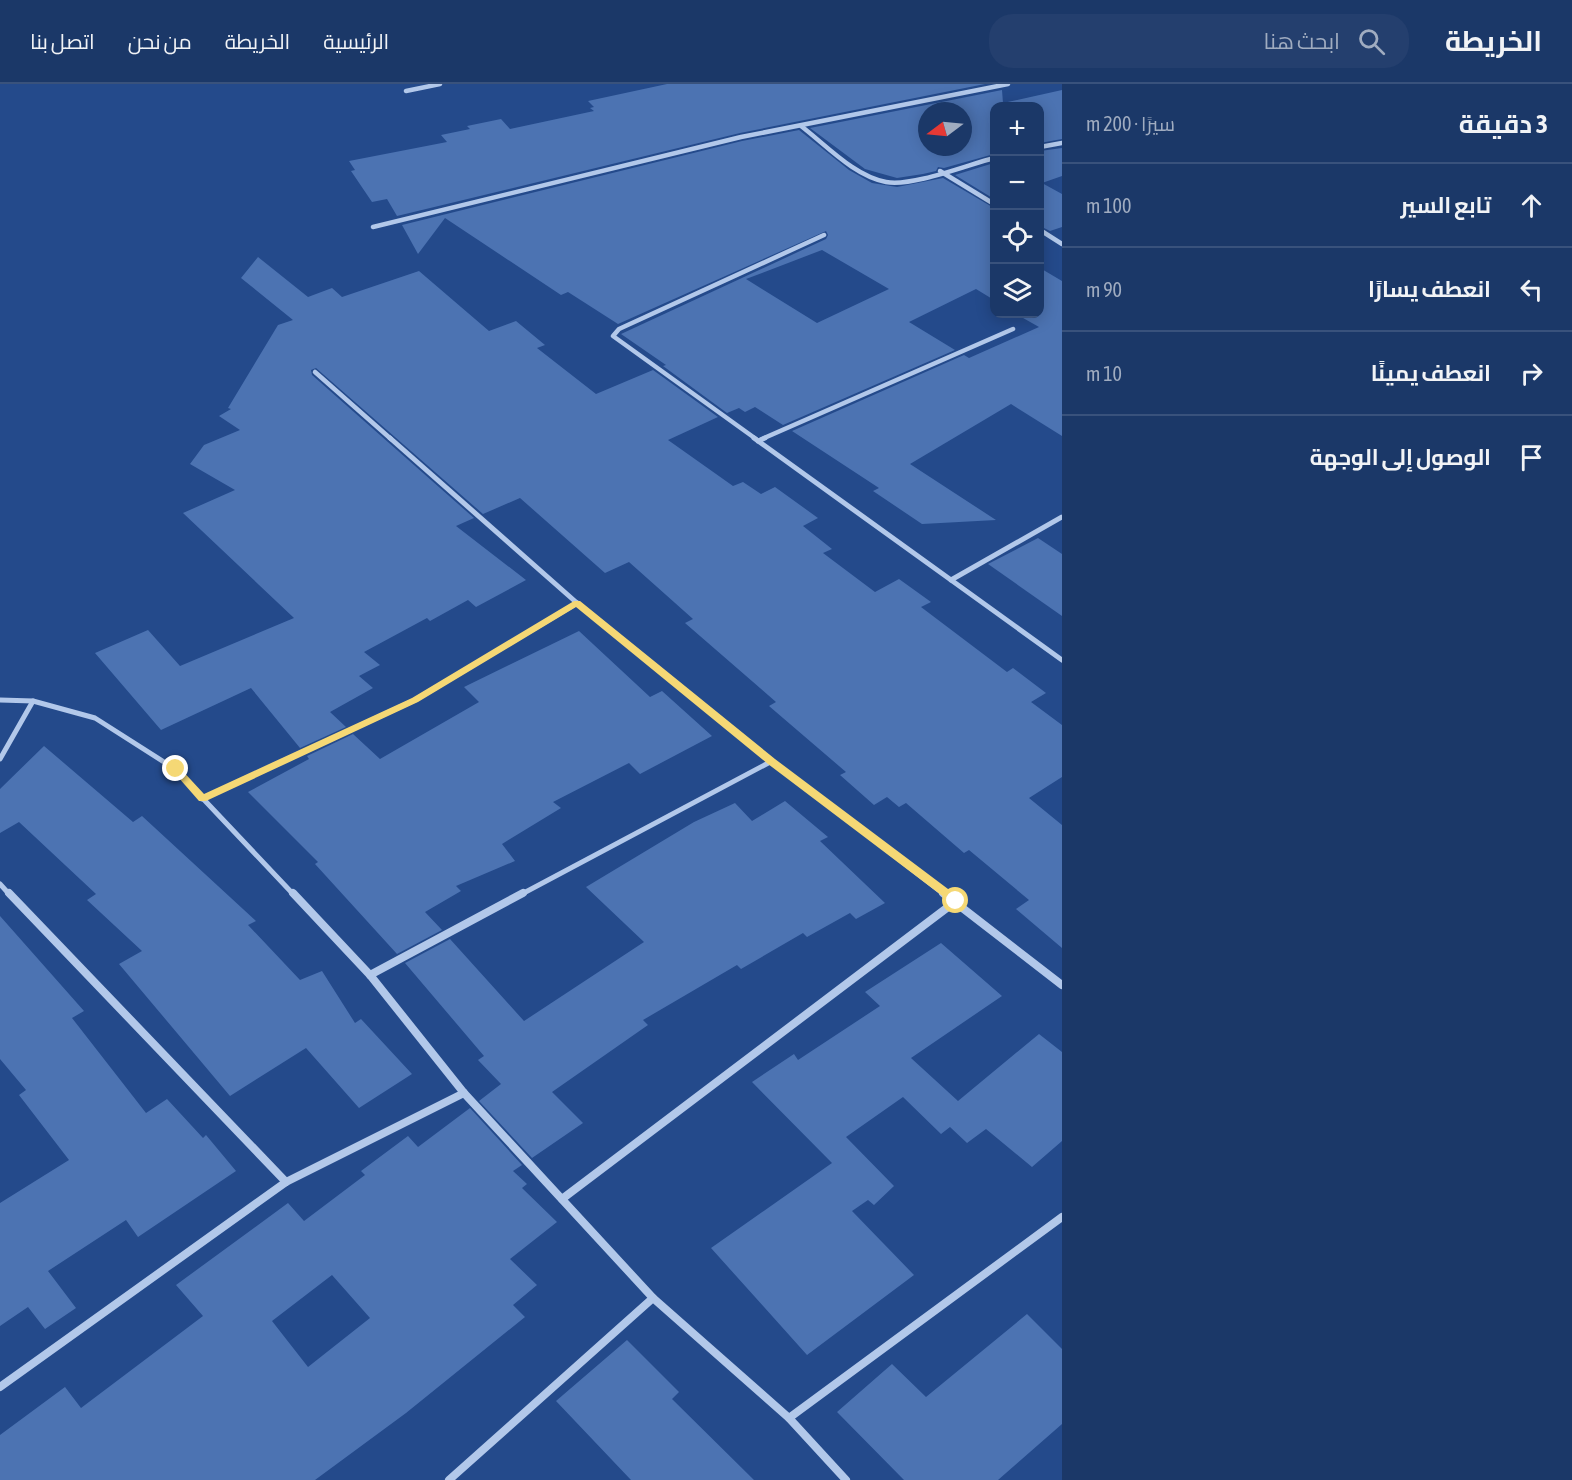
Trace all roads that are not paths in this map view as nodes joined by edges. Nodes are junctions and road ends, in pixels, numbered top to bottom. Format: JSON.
{"nodes":[{"id":1,"x":440,"y":84,"type":"edge"},
{"id":2,"x":1008,"y":84,"type":"edge"},
{"id":3,"x":406,"y":92,"type":"dead end"},
{"id":4,"x":801,"y":126,"type":"junction"},
{"id":5,"x":1062,"y":142,"type":"edge"},
{"id":6,"x":1044,"y":146,"type":"edge"},
{"id":7,"x":990,"y":159,"type":"edge"},
{"id":8,"x":940,"y":171,"type":"junction"},
{"id":9,"x":990,"y":202,"type":"edge"},
{"id":10,"x":374,"y":227,"type":"dead end"},
{"id":11,"x":1044,"y":232,"type":"edge"},
{"id":12,"x":824,"y":236,"type":"dead end"},
{"id":13,"x":1062,"y":243,"type":"edge"},
{"id":14,"x":1013,"y":329,"type":"dead end"},
{"id":15,"x":315,"y":372,"type":"dead end"},
{"id":16,"x":758,"y":441,"type":"junction"},
{"id":17,"x":1062,"y":517,"type":"edge"},
{"id":18,"x":951,"y":580,"type":"junction"},
{"id":19,"x":577,"y":603,"type":"junction"},
{"id":20,"x":1062,"y":660,"type":"edge"},
{"id":21,"x":0,"y":700,"type":"edge"},
{"id":22,"x":33,"y":700,"type":"junction"},
{"id":23,"x":0,"y":759,"type":"edge"},
{"id":24,"x":772,"y":761,"type":"junction"},
{"id":25,"x":202,"y":799,"type":"junction"},
{"id":26,"x":0,"y":884,"type":"edge"},
{"id":27,"x":956,"y":901,"type":"junction"},
{"id":28,"x":370,"y":975,"type":"junction"},
{"id":29,"x":1062,"y":985,"type":"edge"},
{"id":30,"x":464,"y":1093,"type":"junction"},
{"id":31,"x":286,"y":1182,"type":"junction"},
{"id":32,"x":562,"y":1200,"type":"junction"},
{"id":33,"x":1062,"y":1217,"type":"edge"},
{"id":34,"x":653,"y":1298,"type":"junction"},
{"id":35,"x":0,"y":1387,"type":"edge"},
{"id":36,"x":789,"y":1418,"type":"junction"},
{"id":37,"x":449,"y":1480,"type":"edge"},
{"id":38,"x":846,"y":1480,"type":"edge"}],
"edges":[{"from":1,"to":3,"type":"street"},
{"from":2,"to":4,"type":"street"},
{"from":4,"to":8,"type":"street"},
{"from":4,"to":10,"type":"street"},
{"from":5,"to":6,"type":"street"},
{"from":7,"to":8,"type":"street"},
{"from":8,"to":9,"type":"street"},
{"from":11,"to":13,"type":"street"},
{"from":12,"to":16,"type":"street"},
{"from":14,"to":16,"type":"street"},
{"from":15,"to":19,"type":"street"},
{"from":16,"to":18,"type":"street"},
{"from":17,"to":18,"type":"street"},
{"from":18,"to":20,"type":"street"},
{"from":19,"to":24,"type":"street"},
{"from":19,"to":25,"type":"street"},
{"from":21,"to":22,"type":"street"},
{"from":22,"to":23,"type":"street"},
{"from":22,"to":25,"type":"street"},
{"from":24,"to":27,"type":"street"},
{"from":24,"to":28,"type":"street"},
{"from":25,"to":28,"type":"street"},
{"from":26,"to":31,"type":"street"},
{"from":27,"to":29,"type":"street"},
{"from":27,"to":32,"type":"street"},
{"from":28,"to":30,"type":"street"},
{"from":30,"to":31,"type":"street"},
{"from":30,"to":32,"type":"street"},
{"from":31,"to":35,"type":"street"},
{"from":32,"to":34,"type":"street"},
{"from":33,"to":36,"type":"street"},
{"from":34,"to":36,"type":"street"},
{"from":34,"to":37,"type":"street"},
{"from":36,"to":38,"type":"street"}]}
